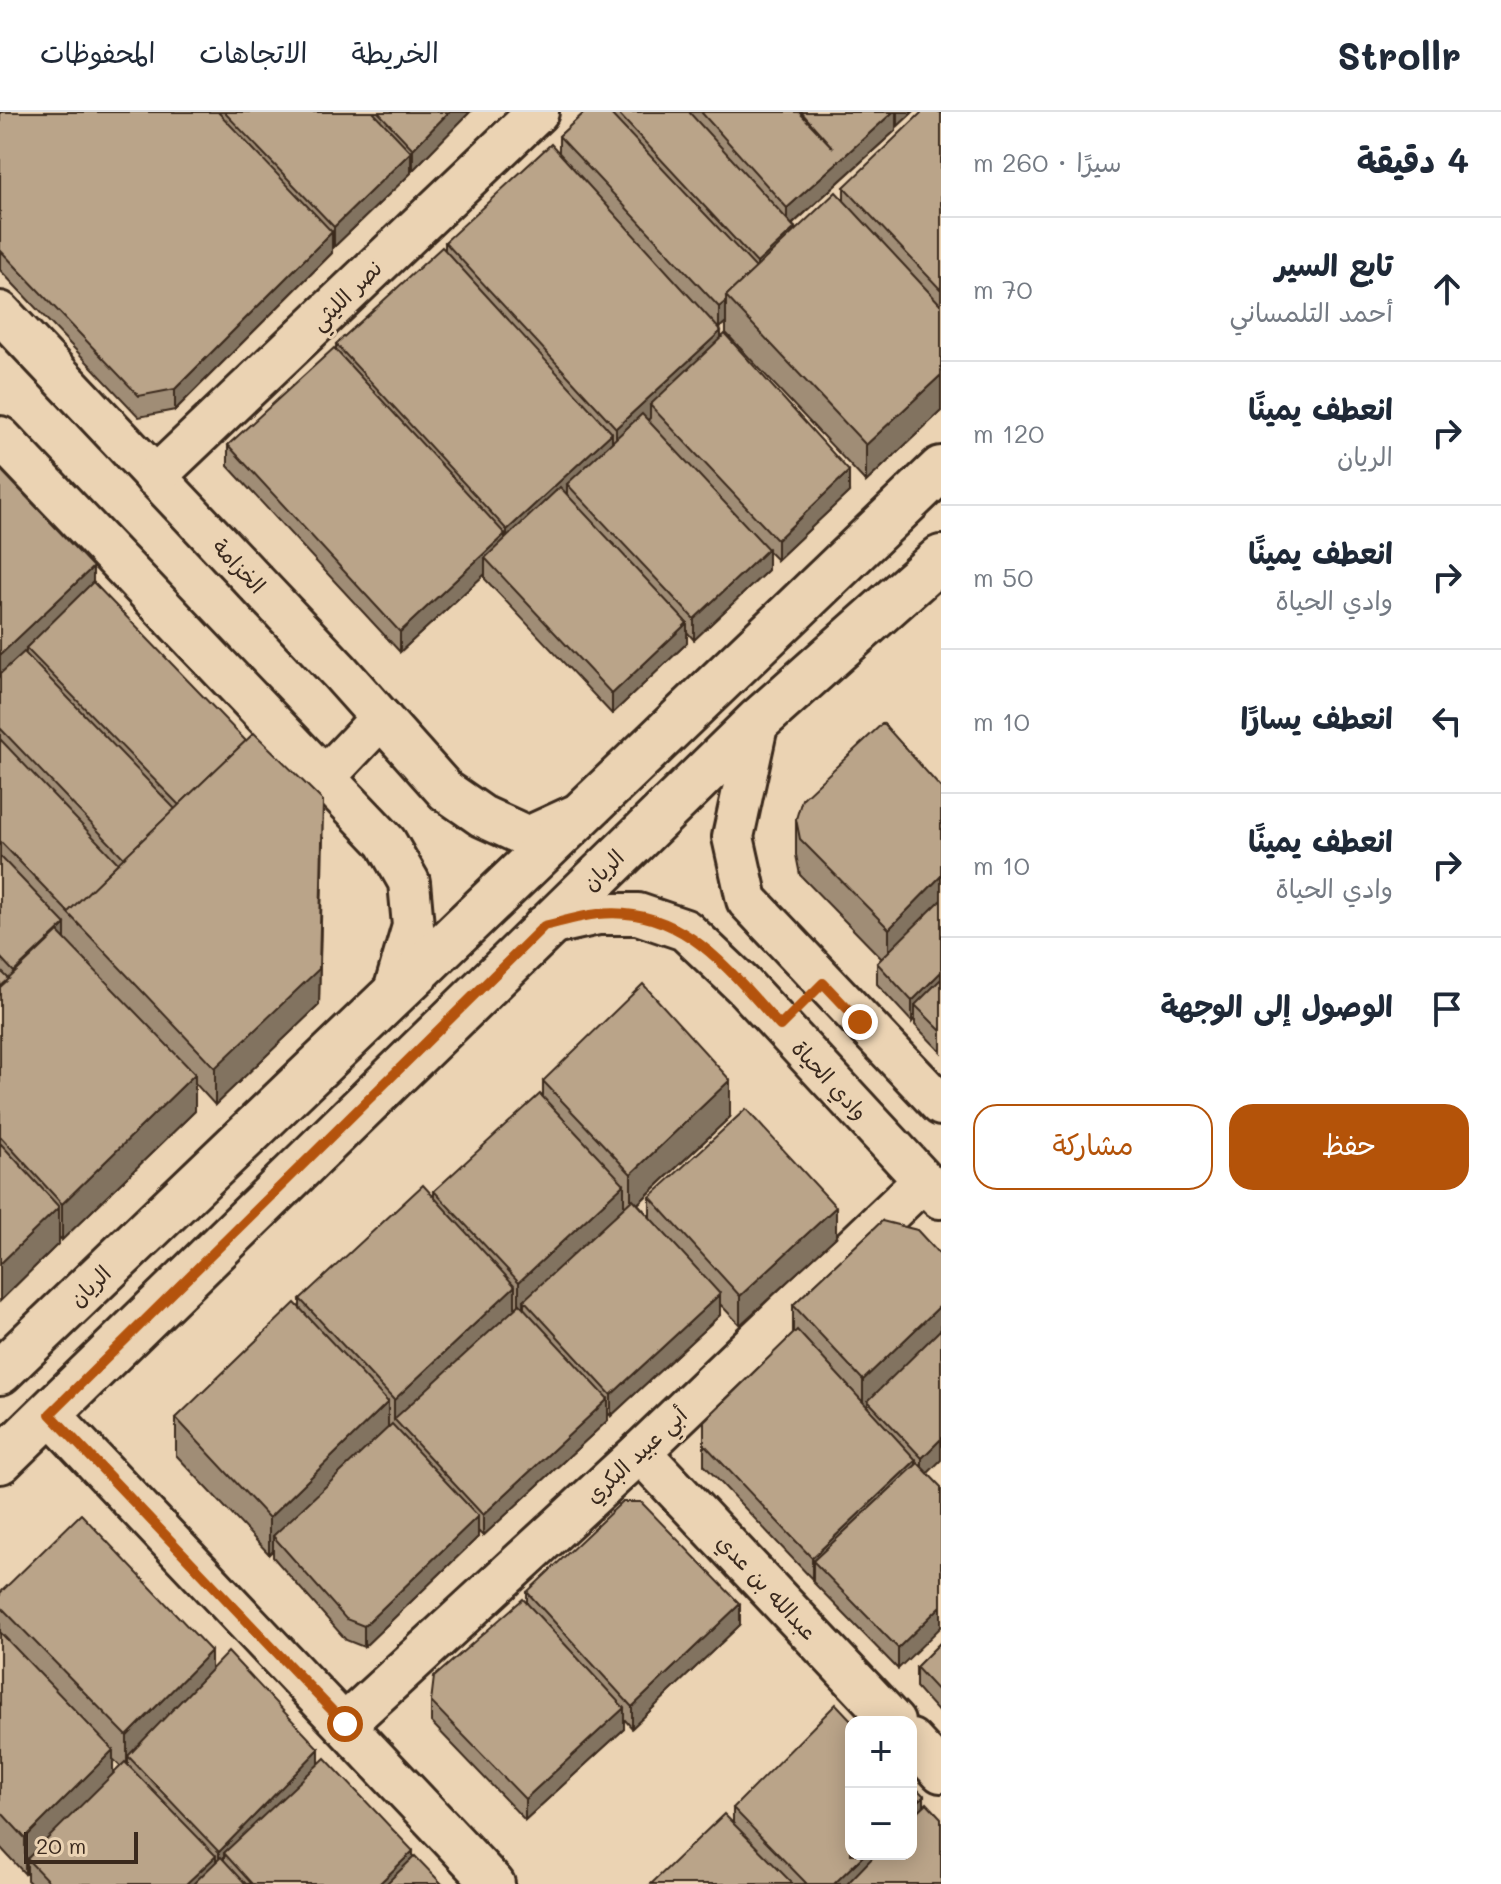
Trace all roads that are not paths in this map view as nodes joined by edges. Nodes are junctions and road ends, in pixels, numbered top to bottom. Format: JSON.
{"nodes":[{"id":1,"x":538,"y":112,"type":"edge"},
{"id":2,"x":0,"y":312,"type":"edge"},
{"id":3,"x":0,"y":437,"type":"edge"},
{"id":4,"x":941,"y":469,"type":"edge"},
{"id":5,"x":155,"y":477,"type":"junction"},
{"id":6,"x":941,"y":558,"type":"edge"},
{"id":7,"x":381,"y":718,"type":"junction"},
{"id":8,"x":758,"y":721,"type":"junction"},
{"id":9,"x":326,"y":776,"type":"junction"},
{"id":10,"x":584,"y":812,"type":"junction"},
{"id":11,"x":544,"y":926,"type":"junction"},
{"id":12,"x":823,"y":983,"type":"junction"},
{"id":13,"x":392,"y":998,"type":"junction"},
{"id":14,"x":780,"y":1026,"type":"junction"},
{"id":15,"x":941,"y":1105,"type":"edge"},
{"id":16,"x":932,"y":1190,"type":"edge"},
{"id":17,"x":0,"y":1372,"type":"edge"},
{"id":18,"x":50,"y":1414,"type":"junction"},
{"id":19,"x":640,"y":1452,"type":"junction"},
{"id":20,"x":0,"y":1461,"type":"edge"},
{"id":21,"x":888,"y":1716,"type":"edge"},
{"id":22,"x":345,"y":1724,"type":"junction"},
{"id":23,"x":917,"y":1746,"type":"edge"},
{"id":24,"x":941,"y":1772,"type":"edge"},
{"id":25,"x":494,"y":1884,"type":"edge"}],
"edges":[{"from":1,"to":5,"type":"street","name":"نصر الليثي"},
{"from":2,"to":5,"type":"street","name":"الخزامة"},
{"from":3,"to":9,"type":"street"},
{"from":4,"to":10,"type":"street","name":"الريان"},
{"from":5,"to":7,"type":"street","name":"الخزامة"},
{"from":6,"to":8,"type":"street","name":"الريان"},
{"from":7,"to":9,"type":"street"},
{"from":7,"to":10,"type":"street","name":"الخزامة"},
{"from":8,"to":11,"type":"street","name":"الريان"},
{"from":8,"to":12,"type":"street"},
{"from":9,"to":13,"type":"street"},
{"from":10,"to":13,"type":"street","name":"الريان"},
{"from":11,"to":14,"type":"street","name":"وادي الحياة"},
{"from":11,"to":18,"type":"street","name":"الريان"},
{"from":12,"to":14,"type":"street"},
{"from":12,"to":15,"type":"street"},
{"from":13,"to":17,"type":"street","name":"الريان"},
{"from":14,"to":16,"type":"street","name":"وادي الحياة"},
{"from":16,"to":19,"type":"street","name":"أبي عبيد البكري"},
{"from":18,"to":20,"type":"street","name":"الريان"},
{"from":18,"to":22,"type":"street"},
{"from":19,"to":21,"type":"street","name":"عبدالله بن عدي"},
{"from":19,"to":22,"type":"street","name":"أبي عبيد البكري"},
{"from":22,"to":25,"type":"street"},
{"from":23,"to":24,"type":"street"}]}
